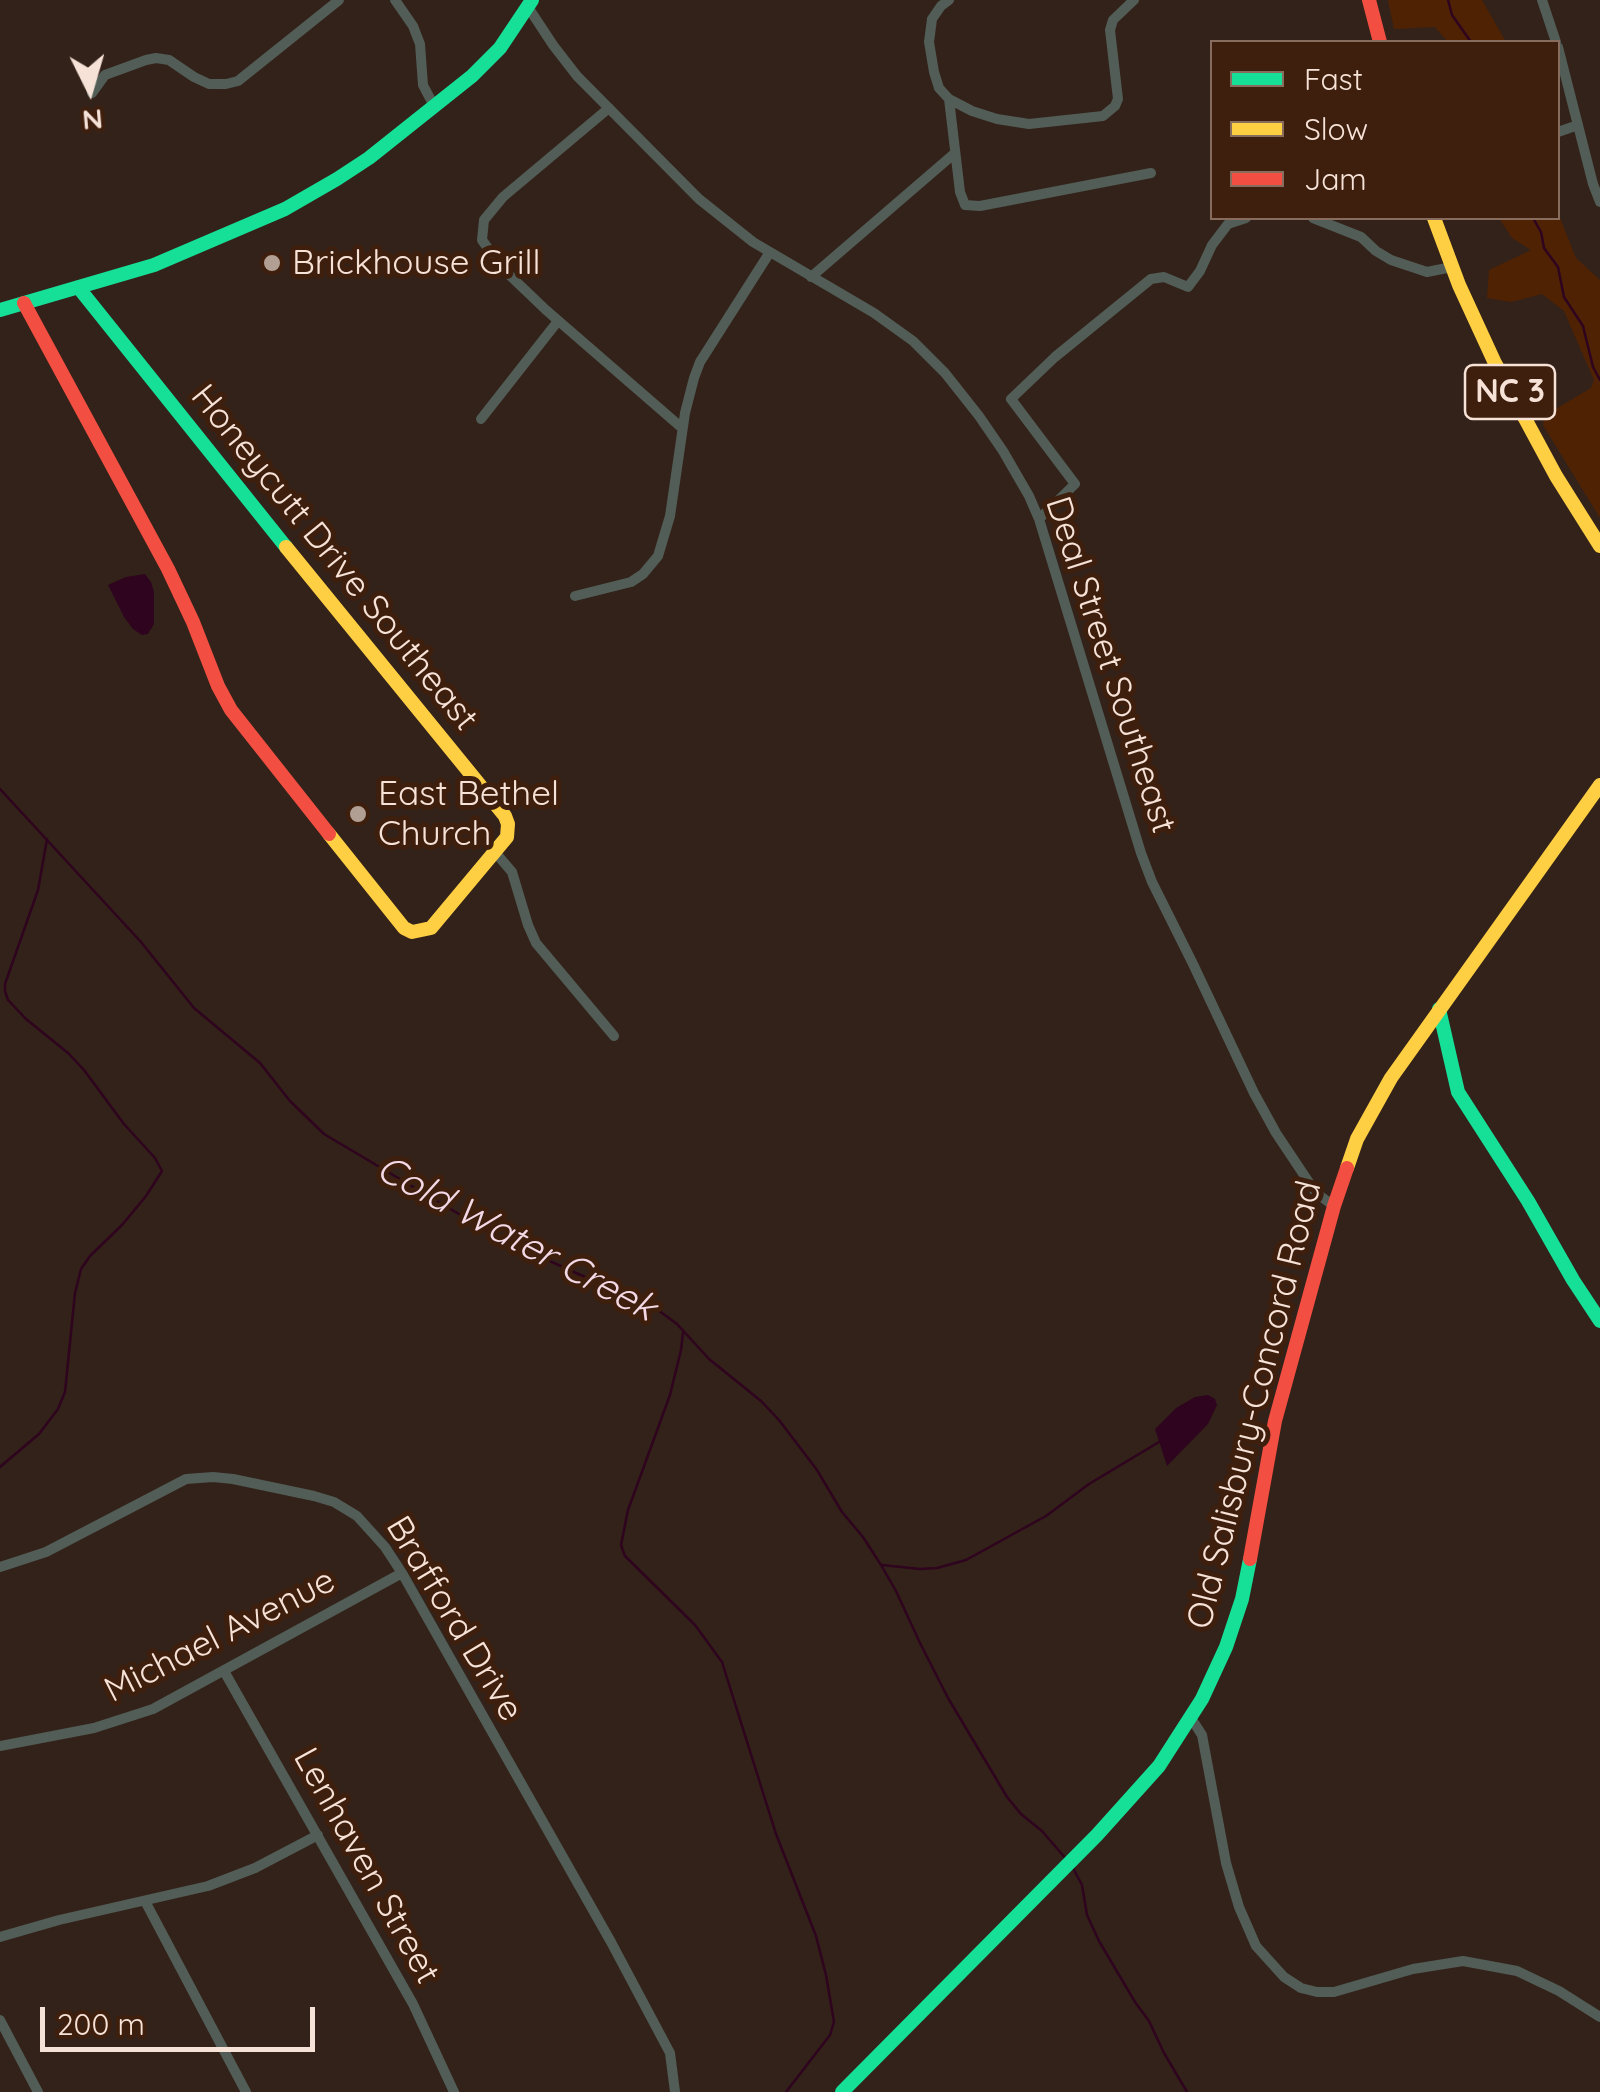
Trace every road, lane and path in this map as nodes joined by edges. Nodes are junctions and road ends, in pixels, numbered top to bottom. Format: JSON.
{"nodes":[{"id":1,"x":339,"y":0,"type":"edge"},
{"id":2,"x":395,"y":0,"type":"edge"},
{"id":3,"x":949,"y":0,"type":"edge"},
{"id":4,"x":1134,"y":0,"type":"edge"},
{"id":5,"x":1369,"y":0,"type":"edge"},
{"id":6,"x":1542,"y":0,"type":"edge"},
{"id":7,"x":530,"y":4,"type":"edge"},
{"id":8,"x":1379,"y":40,"type":"edge"},
{"id":9,"x":1555,"y":40,"type":"edge"},
{"id":10,"x":1560,"y":56,"type":"edge"},
{"id":11,"x":92,"y":93,"type":"dead end"},
{"id":12,"x":949,"y":99,"type":"junction"},
{"id":13,"x":434,"y":106,"type":"junction"},
{"id":14,"x":609,"y":108,"type":"junction"},
{"id":15,"x":1578,"y":125,"type":"junction"},
{"id":16,"x":1560,"y":131,"type":"edge"},
{"id":17,"x":1584,"y":146,"type":"junction"},
{"id":18,"x":956,"y":153,"type":"junction"},
{"id":19,"x":1600,"y":157,"type":"edge"},
{"id":20,"x":1152,"y":173,"type":"dead end"},
{"id":21,"x":1600,"y":202,"type":"edge"},
{"id":22,"x":1240,"y":220,"type":"edge"},
{"id":23,"x":1318,"y":220,"type":"edge"},
{"id":24,"x":1435,"y":220,"type":"edge"},
{"id":25,"x":770,"y":252,"type":"junction"},
{"id":26,"x":1452,"y":267,"type":"junction"},
{"id":27,"x":810,"y":277,"type":"junction"},
{"id":28,"x":78,"y":288,"type":"junction"},
{"id":29,"x":24,"y":303,"type":"junction"},
{"id":30,"x":0,"y":310,"type":"edge"},
{"id":31,"x":558,"y":321,"type":"junction"},
{"id":32,"x":481,"y":419,"type":"dead end"},
{"id":33,"x":682,"y":428,"type":"junction"},
{"id":34,"x":1039,"y":519,"type":"junction"},
{"id":35,"x":1600,"y":546,"type":"edge"},
{"id":36,"x":575,"y":596,"type":"dead end"},
{"id":37,"x":1600,"y":786,"type":"edge"},
{"id":38,"x":495,"y":852,"type":"junction"},
{"id":39,"x":1439,"y":1009,"type":"junction"},
{"id":40,"x":614,"y":1036,"type":"dead end"},
{"id":41,"x":1334,"y":1206,"type":"junction"},
{"id":42,"x":1600,"y":1321,"type":"edge"},
{"id":43,"x":0,"y":1567,"type":"edge"},
{"id":44,"x":402,"y":1573,"type":"junction"},
{"id":45,"x":224,"y":1670,"type":"junction"},
{"id":46,"x":1191,"y":1718,"type":"junction"},
{"id":47,"x":0,"y":1746,"type":"edge"},
{"id":48,"x":318,"y":1835,"type":"junction"},
{"id":49,"x":145,"y":1901,"type":"junction"},
{"id":50,"x":0,"y":1937,"type":"edge"},
{"id":51,"x":1600,"y":2017,"type":"edge"},
{"id":52,"x":0,"y":2020,"type":"edge"},
{"id":53,"x":38,"y":2092,"type":"edge"},
{"id":54,"x":246,"y":2092,"type":"edge"},
{"id":55,"x":454,"y":2092,"type":"edge"},
{"id":56,"x":674,"y":2092,"type":"edge"},
{"id":57,"x":842,"y":2092,"type":"edge"}],
"edges":[{"from":1,"to":11,"type":"street"},
{"from":2,"to":13,"type":"street"},
{"from":3,"to":12,"type":"street"},
{"from":4,"to":12,"type":"street"},
{"from":5,"to":8,"type":"main road"},
{"from":6,"to":9,"type":"street"},
{"from":7,"to":13,"type":"main road"},
{"from":7,"to":14,"type":"street","name":"Deal Street Southeast"},
{"from":10,"to":15,"type":"street"},
{"from":12,"to":18,"type":"street"},
{"from":13,"to":28,"type":"main road"},
{"from":14,"to":25,"type":"street","name":"Deal Street Southeast"},
{"from":14,"to":31,"type":"street"},
{"from":15,"to":16,"type":"street"},
{"from":15,"to":17,"type":"street"},
{"from":17,"to":19,"type":"street"},
{"from":17,"to":21,"type":"street"},
{"from":18,"to":20,"type":"street"},
{"from":18,"to":27,"type":"street"},
{"from":22,"to":34,"type":"street"},
{"from":23,"to":26,"type":"street"},
{"from":24,"to":26,"type":"main road","number":"NC 3"},
{"from":25,"to":27,"type":"street","name":"Deal Street Southeast"},
{"from":25,"to":33,"type":"street"},
{"from":26,"to":35,"type":"main road","number":"NC 3"},
{"from":27,"to":34,"type":"street","name":"Deal Street Southeast"},
{"from":28,"to":29,"type":"main road"},
{"from":28,"to":38,"type":"main road","name":"Honeycutt Drive Southeast"},
{"from":29,"to":30,"type":"main road"},
{"from":29,"to":38,"type":"main road"},
{"from":31,"to":32,"type":"street"},
{"from":31,"to":33,"type":"street"},
{"from":33,"to":36,"type":"street"},
{"from":34,"to":41,"type":"street","name":"Deal Street Southeast"},
{"from":37,"to":39,"type":"main road","name":"Old Salisbury-Concord Road"},
{"from":38,"to":40,"type":"street"},
{"from":39,"to":41,"type":"main road","name":"Old Salisbury-Concord Road"},
{"from":39,"to":42,"type":"main road"},
{"from":41,"to":46,"type":"main road","name":"Old Salisbury-Concord Road"},
{"from":43,"to":44,"type":"street","name":"Brafford Drive"},
{"from":44,"to":45,"type":"street","name":"Michael Avenue"},
{"from":44,"to":56,"type":"street","name":"Brafford Drive"},
{"from":45,"to":47,"type":"street","name":"Michael Avenue"},
{"from":45,"to":48,"type":"street","name":"Lenhaven Street"},
{"from":46,"to":51,"type":"street"},
{"from":46,"to":57,"type":"main road","name":"Old Salisbury-Concord Road"},
{"from":48,"to":49,"type":"street"},
{"from":48,"to":55,"type":"street","name":"Lenhaven Street"},
{"from":49,"to":50,"type":"street"},
{"from":49,"to":54,"type":"street"},
{"from":52,"to":53,"type":"street"}]}
